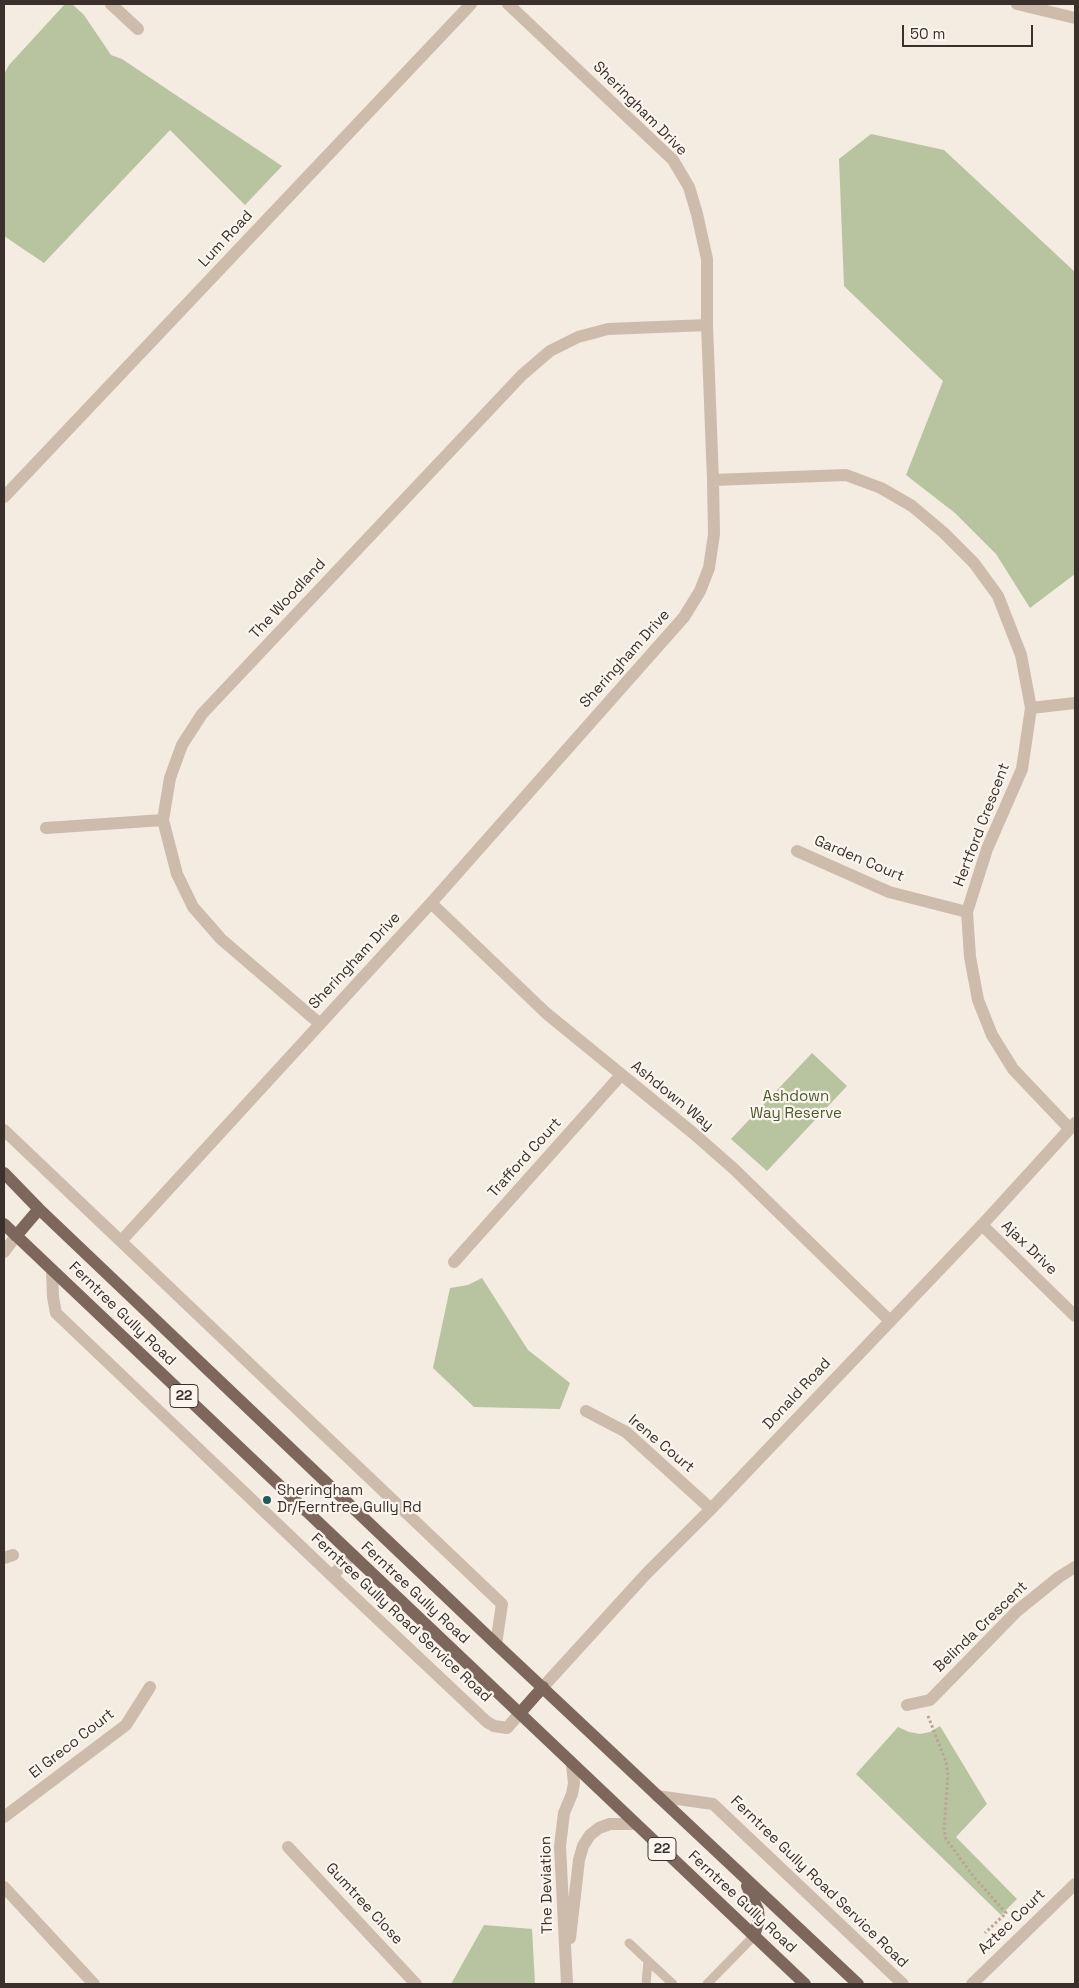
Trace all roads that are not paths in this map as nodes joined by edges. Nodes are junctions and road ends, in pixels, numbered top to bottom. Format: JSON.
{"nodes":[{"id":1,"x":111,"y":4,"type":"edge"},
{"id":2,"x":471,"y":4,"type":"edge"},
{"id":3,"x":508,"y":4,"type":"edge"},
{"id":4,"x":1017,"y":4,"type":"edge"},
{"id":5,"x":1075,"y":18,"type":"edge"},
{"id":6,"x":138,"y":30,"type":"dead end"},
{"id":7,"x":707,"y":325,"type":"junction"},
{"id":8,"x":713,"y":480,"type":"junction"},
{"id":9,"x":4,"y":498,"type":"edge"},
{"id":10,"x":1075,"y":703,"type":"edge"},
{"id":11,"x":1031,"y":708,"type":"junction"},
{"id":12,"x":162,"y":820,"type":"junction"},
{"id":13,"x":46,"y":828,"type":"dead end"},
{"id":14,"x":798,"y":851,"type":"dead end"},
{"id":15,"x":431,"y":903,"type":"junction"},
{"id":16,"x":967,"y":912,"type":"junction"},
{"id":17,"x":319,"y":1023,"type":"junction"},
{"id":18,"x":621,"y":1075,"type":"junction"},
{"id":19,"x":1073,"y":1126,"type":"edge"},
{"id":20,"x":4,"y":1130,"type":"edge"},
{"id":21,"x":4,"y":1173,"type":"edge"},
{"id":22,"x":39,"y":1209,"type":"junction"},
{"id":23,"x":4,"y":1224,"type":"edge"},
{"id":24,"x":982,"y":1225,"type":"junction"},
{"id":25,"x":16,"y":1236,"type":"junction"},
{"id":26,"x":122,"y":1240,"type":"junction"},
{"id":27,"x":4,"y":1252,"type":"edge"},
{"id":28,"x":454,"y":1262,"type":"dead end"},
{"id":29,"x":52,"y":1270,"type":"junction"},
{"id":30,"x":1075,"y":1316,"type":"edge"},
{"id":31,"x":889,"y":1320,"type":"junction"},
{"id":32,"x":586,"y":1411,"type":"dead end"},
{"id":33,"x":711,"y":1509,"type":"junction"},
{"id":34,"x":352,"y":1555,"type":"junction"},
{"id":35,"x":1075,"y":1567,"type":"edge"},
{"id":36,"x":332,"y":1576,"type":"junction"},
{"id":37,"x":496,"y":1644,"type":"junction"},
{"id":38,"x":150,"y":1687,"type":"dead end"},
{"id":39,"x":543,"y":1687,"type":"junction"},
{"id":40,"x":907,"y":1705,"type":"dead end"},
{"id":41,"x":520,"y":1713,"type":"junction"},
{"id":42,"x":572,"y":1765,"type":"junction"},
{"id":43,"x":699,"y":1790,"type":"dead end"},
{"id":44,"x":657,"y":1796,"type":"junction"},
{"id":45,"x":713,"y":1804,"type":"junction"},
{"id":46,"x":4,"y":1817,"type":"edge"},
{"id":47,"x":636,"y":1824,"type":"junction"},
{"id":48,"x":288,"y":1847,"type":"dead end"},
{"id":49,"x":739,"y":1873,"type":"junction"},
{"id":50,"x":1075,"y":1884,"type":"edge"},
{"id":51,"x":4,"y":1887,"type":"edge"},
{"id":52,"x":754,"y":1936,"type":"junction"},
{"id":53,"x":629,"y":1942,"type":"dead end"},
{"id":54,"x":648,"y":1961,"type":"junction"},
{"id":55,"x":565,"y":1981,"type":"edge"},
{"id":56,"x":94,"y":1984,"type":"edge"},
{"id":57,"x":416,"y":1984,"type":"edge"},
{"id":58,"x":646,"y":1984,"type":"edge"},
{"id":59,"x":673,"y":1984,"type":"edge"},
{"id":60,"x":707,"y":1984,"type":"edge"},
{"id":61,"x":805,"y":1984,"type":"edge"},
{"id":62,"x":858,"y":1984,"type":"edge"},
{"id":63,"x":903,"y":1984,"type":"edge"},
{"id":64,"x":972,"y":1984,"type":"edge"}],
"edges":[{"from":1,"to":6,"type":"street"},
{"from":2,"to":9,"type":"street","name":"Lum Road"},
{"from":3,"to":7,"type":"street","name":"Sheringham Drive"},
{"from":4,"to":5,"type":"street"},
{"from":7,"to":8,"type":"street","name":"Sheringham Drive"},
{"from":7,"to":12,"type":"street","name":"The Woodland"},
{"from":8,"to":11,"type":"street","name":"Hertford Crescent"},
{"from":8,"to":15,"type":"street","name":"Sheringham Drive"},
{"from":10,"to":11,"type":"street"},
{"from":11,"to":16,"type":"street","name":"Hertford Crescent"},
{"from":12,"to":13,"type":"street"},
{"from":12,"to":17,"type":"street","name":"The Woodland"},
{"from":14,"to":16,"type":"street","name":"Garden Court"},
{"from":15,"to":17,"type":"street","name":"Sheringham Drive"},
{"from":15,"to":18,"type":"street","name":"Ashdown Way"},
{"from":16,"to":19,"type":"street","name":"Hertford Crescent"},
{"from":17,"to":26,"type":"street","name":"Sheringham Drive"},
{"from":18,"to":28,"type":"street","name":"Trafford Court"},
{"from":18,"to":31,"type":"street","name":"Ashdown Way"},
{"from":19,"to":24,"type":"street","name":"Donald Road"},
{"from":20,"to":26,"type":"street"},
{"from":21,"to":22,"type":"main road","name":"Ferntree Gully Road","number":"22"},
{"from":22,"to":25,"type":"main road"},
{"from":22,"to":37,"type":"main road","name":"Ferntree Gully Road","number":"22"},
{"from":23,"to":25,"type":"main road","name":"Ferntree Gully Road","number":"22"},
{"from":24,"to":30,"type":"street","name":"Ajax Drive"},
{"from":24,"to":31,"type":"street","name":"Donald Road"},
{"from":25,"to":27,"type":"street"},
{"from":25,"to":29,"type":"main road","name":"Ferntree Gully Road","number":"22"},
{"from":26,"to":37,"type":"street"},
{"from":29,"to":34,"type":"main road","name":"Ferntree Gully Road","number":"22"},
{"from":29,"to":36,"type":"street","name":"Ferntree Gully Road Service Road"},
{"from":31,"to":33,"type":"street","name":"Donald Road"},
{"from":32,"to":33,"type":"street","name":"Irene Court"},
{"from":33,"to":39,"type":"street","name":"Donald Road"},
{"from":34,"to":36,"type":"street"},
{"from":34,"to":41,"type":"main road","name":"Ferntree Gully Road","number":"22"},
{"from":35,"to":40,"type":"street","name":"Belinda Crescent"},
{"from":36,"to":41,"type":"street","name":"Ferntree Gully Road Service Road"},
{"from":37,"to":39,"type":"main road","name":"Ferntree Gully Road","number":"22"},
{"from":38,"to":46,"type":"street","name":"El Greco Court"},
{"from":39,"to":41,"type":"main road"},
{"from":39,"to":44,"type":"main road","name":"Ferntree Gully Road","number":"22"},
{"from":41,"to":42,"type":"main road","name":"Ferntree Gully Road","number":"22"},
{"from":42,"to":47,"type":"main road","name":"Ferntree Gully Road","number":"22"},
{"from":42,"to":55,"type":"street","name":"The Deviation"},
{"from":43,"to":45,"type":"street","name":"Ferntree Gully Road Service Road"},
{"from":44,"to":45,"type":"street","name":"Ferntree Gully Road Service Road"},
{"from":44,"to":49,"type":"main road","name":"Ferntree Gully Road","number":"22"},
{"from":45,"to":63,"type":"street","name":"Ferntree Gully Road Service Road"},
{"from":47,"to":52,"type":"main road","name":"Ferntree Gully Road","number":"22"},
{"from":47,"to":55,"type":"street","name":"The Deviation"},
{"from":48,"to":57,"type":"street","name":"Gumtree Close"},
{"from":49,"to":52,"type":"main road"},
{"from":49,"to":62,"type":"main road","name":"Ferntree Gully Road","number":"22"},
{"from":50,"to":64,"type":"street","name":"Aztec Court"},
{"from":51,"to":56,"type":"street"},
{"from":52,"to":60,"type":"lane"},
{"from":52,"to":61,"type":"main road","name":"Ferntree Gully Road","number":"22"},
{"from":53,"to":54,"type":"lane"},
{"from":54,"to":58,"type":"lane"},
{"from":54,"to":59,"type":"lane"}]}
